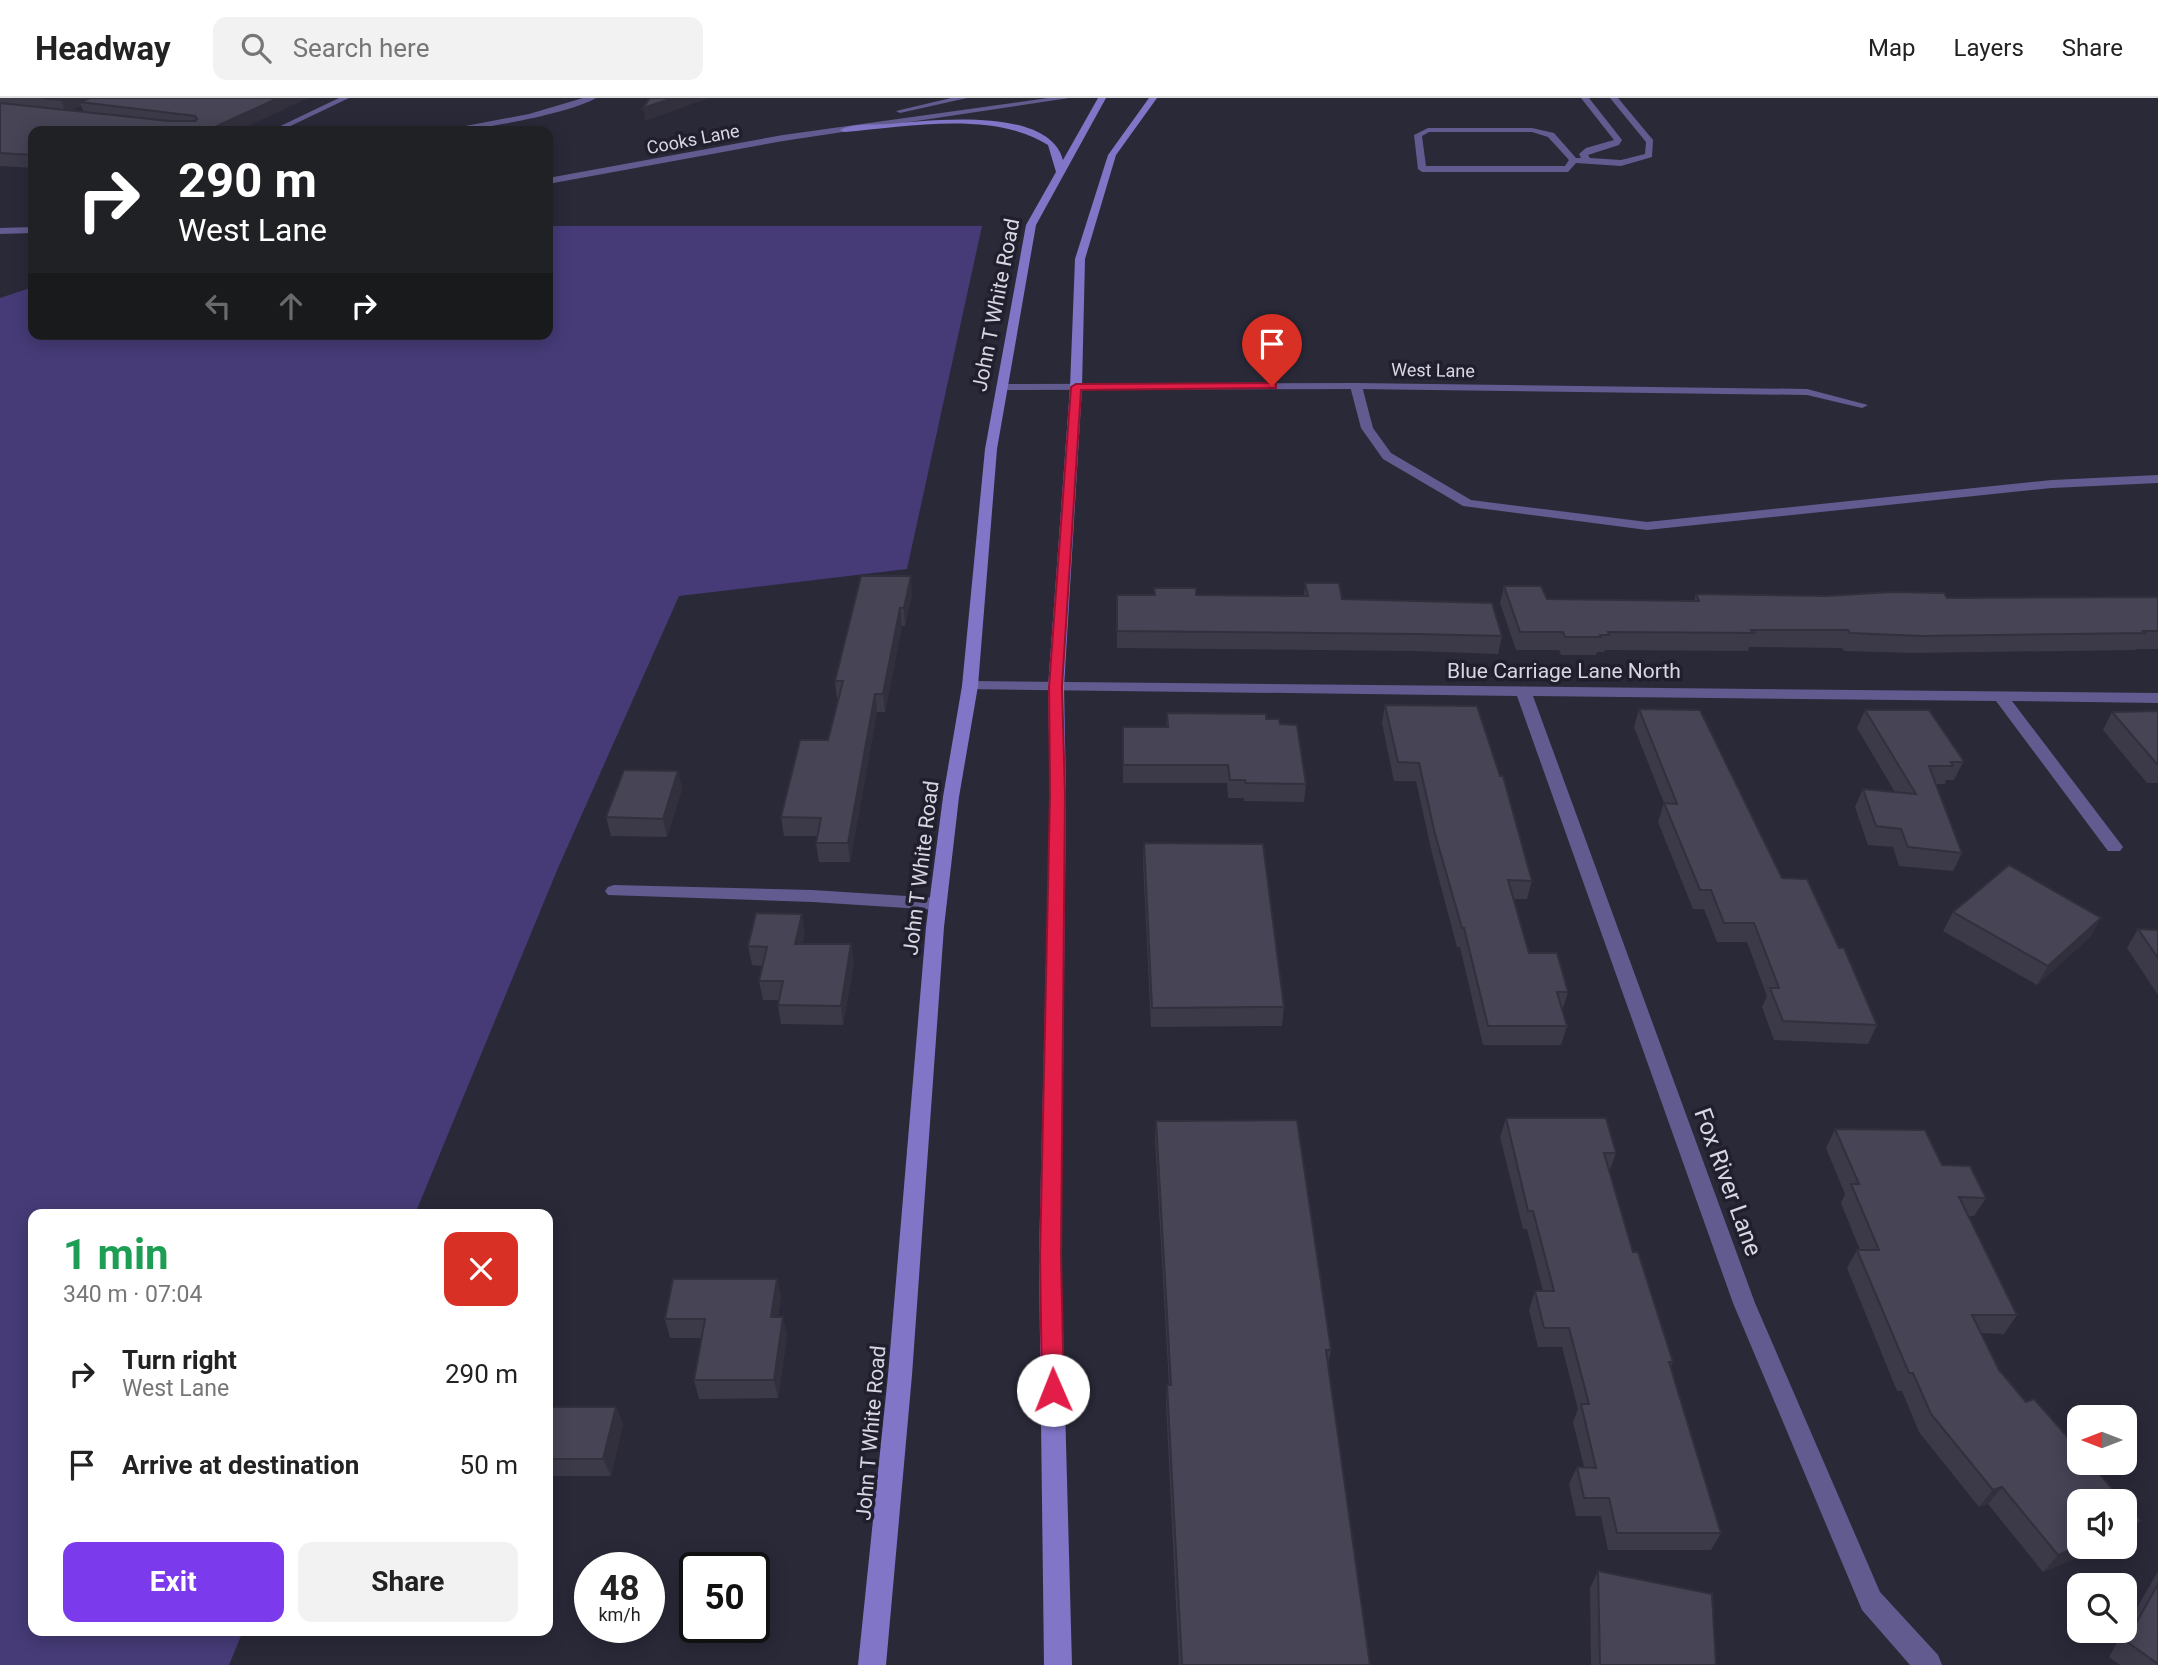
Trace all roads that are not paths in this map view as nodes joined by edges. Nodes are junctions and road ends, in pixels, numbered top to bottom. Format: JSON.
{"nodes":[{"id":1,"x":345,"y":98,"type":"edge"},
{"id":2,"x":592,"y":98,"type":"edge"},
{"id":3,"x":963,"y":98,"type":"edge"},
{"id":4,"x":1065,"y":98,"type":"edge"},
{"id":5,"x":1102,"y":98,"type":"edge"},
{"id":6,"x":1153,"y":98,"type":"edge"},
{"id":7,"x":1585,"y":98,"type":"edge"},
{"id":8,"x":1614,"y":98,"type":"edge"},
{"id":9,"x":285,"y":126,"type":"edge"},
{"id":10,"x":472,"y":126,"type":"edge"},
{"id":11,"x":844,"y":130,"type":"junction"},
{"id":12,"x":1586,"y":159,"type":"junction"},
{"id":13,"x":1573,"y":160,"type":"junction"},
{"id":14,"x":1061,"y":173,"type":"junction"},
{"id":15,"x":553,"y":180,"type":"edge"},
{"id":16,"x":28,"y":230,"type":"edge"},
{"id":17,"x":0,"y":231,"type":"edge"},
{"id":18,"x":1356,"y":386,"type":"junction"},
{"id":19,"x":1002,"y":387,"type":"junction"},
{"id":20,"x":1076,"y":387,"type":"junction"},
{"id":21,"x":1862,"y":405,"type":"dead end"},
{"id":22,"x":2158,"y":479,"type":"edge"},
{"id":23,"x":970,"y":686,"type":"junction"},
{"id":24,"x":1056,"y":687,"type":"junction"},
{"id":25,"x":1524,"y":693,"type":"junction"},
{"id":26,"x":1999,"y":695,"type":"junction"},
{"id":27,"x":2158,"y":698,"type":"edge"},
{"id":28,"x":2114,"y":847,"type":"dead end"},
{"id":29,"x":614,"y":891,"type":"dead end"},
{"id":30,"x":938,"y":904,"type":"junction"},
{"id":31,"x":872,"y":1665,"type":"edge"},
{"id":32,"x":1058,"y":1665,"type":"edge"},
{"id":33,"x":1928,"y":1665,"type":"edge"}],
"edges":[{"from":1,"to":9,"type":"street"},
{"from":2,"to":10,"type":"street"},
{"from":3,"to":11,"type":"street","name":"Cooks Lane"},
{"from":4,"to":11,"type":"street","name":"Cooks Lane"},
{"from":5,"to":14,"type":"main road","name":"John T White Road"},
{"from":6,"to":20,"type":"main road"},
{"from":7,"to":12,"type":"street"},
{"from":8,"to":12,"type":"street"},
{"from":11,"to":14,"type":"main road"},
{"from":11,"to":15,"type":"street","name":"Cooks Lane"},
{"from":12,"to":13,"type":"street"},
{"from":13,"to":13,"type":"street"},
{"from":14,"to":19,"type":"main road","name":"John T White Road"},
{"from":16,"to":17,"type":"street"},
{"from":18,"to":20,"type":"street","name":"West Lane"},
{"from":18,"to":21,"type":"street","name":"West Lane"},
{"from":18,"to":22,"type":"street"},
{"from":19,"to":20,"type":"street","name":"West Lane"},
{"from":19,"to":23,"type":"main road","name":"John T White Road"},
{"from":20,"to":24,"type":"main road"},
{"from":23,"to":24,"type":"street","name":"Blue Carriage Lane North"},
{"from":23,"to":30,"type":"main road","name":"John T White Road"},
{"from":24,"to":25,"type":"street","name":"Blue Carriage Lane North"},
{"from":24,"to":32,"type":"main road"},
{"from":25,"to":26,"type":"street","name":"Blue Carriage Lane North"},
{"from":25,"to":33,"type":"street","name":"Fox River Lane"},
{"from":26,"to":27,"type":"street","name":"Blue Carriage Lane North"},
{"from":26,"to":28,"type":"street"},
{"from":29,"to":30,"type":"street"},
{"from":30,"to":31,"type":"main road","name":"John T White Road"}]}
